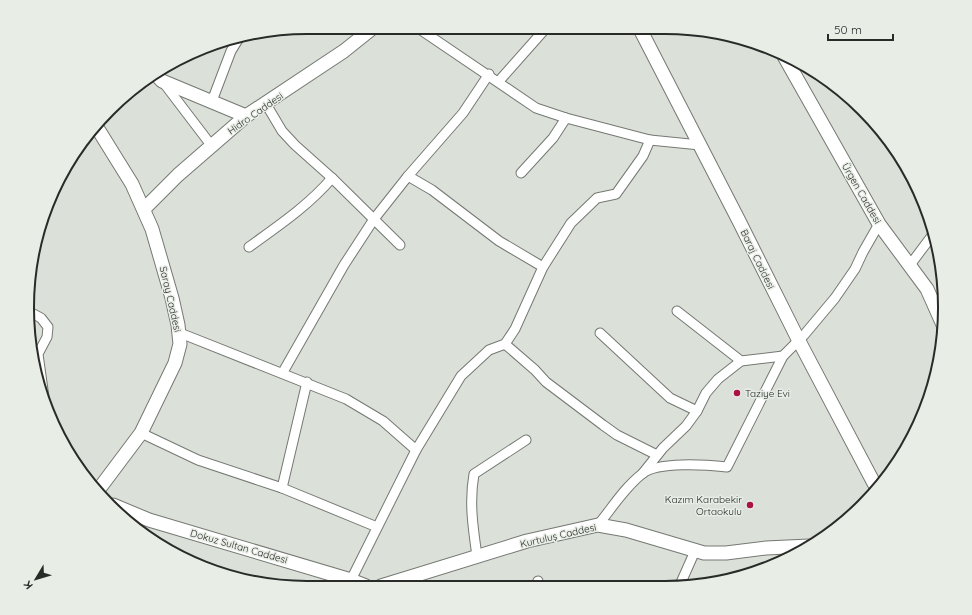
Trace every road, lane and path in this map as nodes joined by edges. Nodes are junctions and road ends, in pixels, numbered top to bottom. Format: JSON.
{"nodes":[{"id":1,"x":365,"y":34,"type":"edge"},
{"id":2,"x":427,"y":34,"type":"edge"},
{"id":3,"x":541,"y":34,"type":"edge"},
{"id":4,"x":643,"y":34,"type":"edge"},
{"id":5,"x":236,"y":43,"type":"edge"},
{"id":6,"x":789,"y":64,"type":"edge"},
{"id":7,"x":489,"y":74,"type":"junction"},
{"id":8,"x":159,"y":78,"type":"edge"},
{"id":9,"x":160,"y":78,"type":"edge"},
{"id":10,"x":499,"y":81,"type":"junction"},
{"id":11,"x":212,"y":100,"type":"junction"},
{"id":12,"x":266,"y":104,"type":"junction"},
{"id":13,"x":246,"y":116,"type":"junction"},
{"id":14,"x":566,"y":118,"type":"junction"},
{"id":15,"x":99,"y":131,"type":"edge"},
{"id":16,"x":650,"y":140,"type":"junction"},
{"id":17,"x":211,"y":145,"type":"junction"},
{"id":18,"x":700,"y":145,"type":"junction"},
{"id":19,"x":521,"y":173,"type":"dead end"},
{"id":20,"x":408,"y":176,"type":"junction"},
{"id":21,"x":332,"y":178,"type":"junction"},
{"id":22,"x":144,"y":209,"type":"junction"},
{"id":23,"x":374,"y":219,"type":"junction"},
{"id":24,"x":879,"y":224,"type":"junction"},
{"id":25,"x":929,"y":239,"type":"edge"},
{"id":26,"x":400,"y":245,"type":"dead end"},
{"id":27,"x":249,"y":247,"type":"dead end"},
{"id":28,"x":910,"y":265,"type":"junction"},
{"id":29,"x":543,"y":267,"type":"junction"},
{"id":30,"x":677,"y":311,"type":"dead end"},
{"id":31,"x":938,"y":313,"type":"edge"},
{"id":32,"x":34,"y":314,"type":"edge"},
{"id":33,"x":180,"y":333,"type":"junction"},
{"id":34,"x":600,"y":333,"type":"dead end"},
{"id":35,"x":799,"y":341,"type":"junction"},
{"id":36,"x":505,"y":344,"type":"junction"},
{"id":37,"x":37,"y":352,"type":"edge"},
{"id":38,"x":783,"y":356,"type":"junction"},
{"id":39,"x":741,"y":361,"type":"junction"},
{"id":40,"x":283,"y":372,"type":"junction"},
{"id":41,"x":307,"y":382,"type":"junction"},
{"id":42,"x":697,"y":411,"type":"junction"},
{"id":43,"x":141,"y":433,"type":"junction"},
{"id":44,"x":526,"y":440,"type":"dead end"},
{"id":45,"x":416,"y":450,"type":"junction"},
{"id":46,"x":657,"y":455,"type":"junction"},
{"id":47,"x":643,"y":473,"type":"junction"},
{"id":48,"x":874,"y":483,"type":"edge"},
{"id":49,"x":101,"y":487,"type":"edge"},
{"id":50,"x":282,"y":488,"type":"junction"},
{"id":51,"x":123,"y":509,"type":"edge"},
{"id":52,"x":598,"y":525,"type":"junction"},
{"id":53,"x":378,"y":527,"type":"junction"},
{"id":54,"x":796,"y":547,"type":"edge"},
{"id":55,"x":695,"y":551,"type":"junction"},
{"id":56,"x":477,"y":556,"type":"junction"},
{"id":57,"x":351,"y":580,"type":"joint"},
{"id":58,"x":683,"y":580,"type":"edge"},
{"id":59,"x":397,"y":581,"type":"edge"}],
"edges":[{"from":1,"to":12,"type":"street","name":"Hidro Caddesi"},
{"from":2,"to":7,"type":"street"},
{"from":3,"to":10,"type":"street"},
{"from":4,"to":18,"type":"street","name":"Baraj Caddesi"},
{"from":5,"to":11,"type":"street"},
{"from":6,"to":24,"type":"street","name":"Ürgen Caddesi"},
{"from":7,"to":10,"type":"street"},
{"from":7,"to":20,"type":"street"},
{"from":8,"to":17,"type":"street"},
{"from":9,"to":11,"type":"street"},
{"from":10,"to":14,"type":"street"},
{"from":11,"to":13,"type":"street"},
{"from":12,"to":13,"type":"street","name":"Hidro Caddesi"},
{"from":12,"to":21,"type":"street"},
{"from":13,"to":17,"type":"street","name":"Hidro Caddesi"},
{"from":14,"to":16,"type":"street"},
{"from":14,"to":19,"type":"street"},
{"from":15,"to":22,"type":"street","name":"Saray Caddesi"},
{"from":16,"to":18,"type":"street"},
{"from":16,"to":29,"type":"street"},
{"from":17,"to":22,"type":"street","name":"Hidro Caddesi"},
{"from":18,"to":35,"type":"street","name":"Baraj Caddesi"},
{"from":20,"to":23,"type":"street"},
{"from":20,"to":29,"type":"street"},
{"from":21,"to":23,"type":"street"},
{"from":21,"to":27,"type":"street"},
{"from":22,"to":33,"type":"street","name":"Saray Caddesi"},
{"from":23,"to":26,"type":"street"},
{"from":23,"to":40,"type":"street"},
{"from":24,"to":28,"type":"street","name":"Ürgen Caddesi"},
{"from":24,"to":35,"type":"street"},
{"from":25,"to":28,"type":"street"},
{"from":28,"to":31,"type":"street","name":"Ürgen Caddesi"},
{"from":29,"to":36,"type":"street"},
{"from":30,"to":39,"type":"street"},
{"from":32,"to":37,"type":"street"},
{"from":33,"to":40,"type":"street"},
{"from":33,"to":43,"type":"street","name":"Saray Caddesi"},
{"from":34,"to":42,"type":"street"},
{"from":35,"to":38,"type":"street"},
{"from":35,"to":48,"type":"street","name":"Baraj Caddesi"},
{"from":36,"to":45,"type":"street"},
{"from":36,"to":46,"type":"street"},
{"from":38,"to":39,"type":"street"},
{"from":38,"to":47,"type":"street"},
{"from":39,"to":42,"type":"street"},
{"from":40,"to":41,"type":"street"},
{"from":41,"to":45,"type":"street"},
{"from":41,"to":50,"type":"street"},
{"from":42,"to":46,"type":"street"},
{"from":43,"to":49,"type":"street","name":"Saray Caddesi"},
{"from":43,"to":50,"type":"street"},
{"from":44,"to":56,"type":"street"},
{"from":45,"to":53,"type":"street"},
{"from":46,"to":47,"type":"street"},
{"from":47,"to":52,"type":"street"},
{"from":50,"to":53,"type":"street"},
{"from":51,"to":57,"type":"street","name":"Dokuz Sultan Caddesi"},
{"from":52,"to":55,"type":"street","name":"Kurtuluş Caddesi"},
{"from":52,"to":56,"type":"street","name":"Kurtuluş Caddesi"},
{"from":53,"to":57,"type":"street"},
{"from":54,"to":55,"type":"street","name":"Kurtuluş Caddesi"},
{"from":55,"to":58,"type":"street"},
{"from":56,"to":59,"type":"street","name":"Kurtuluş Caddesi"}]}
